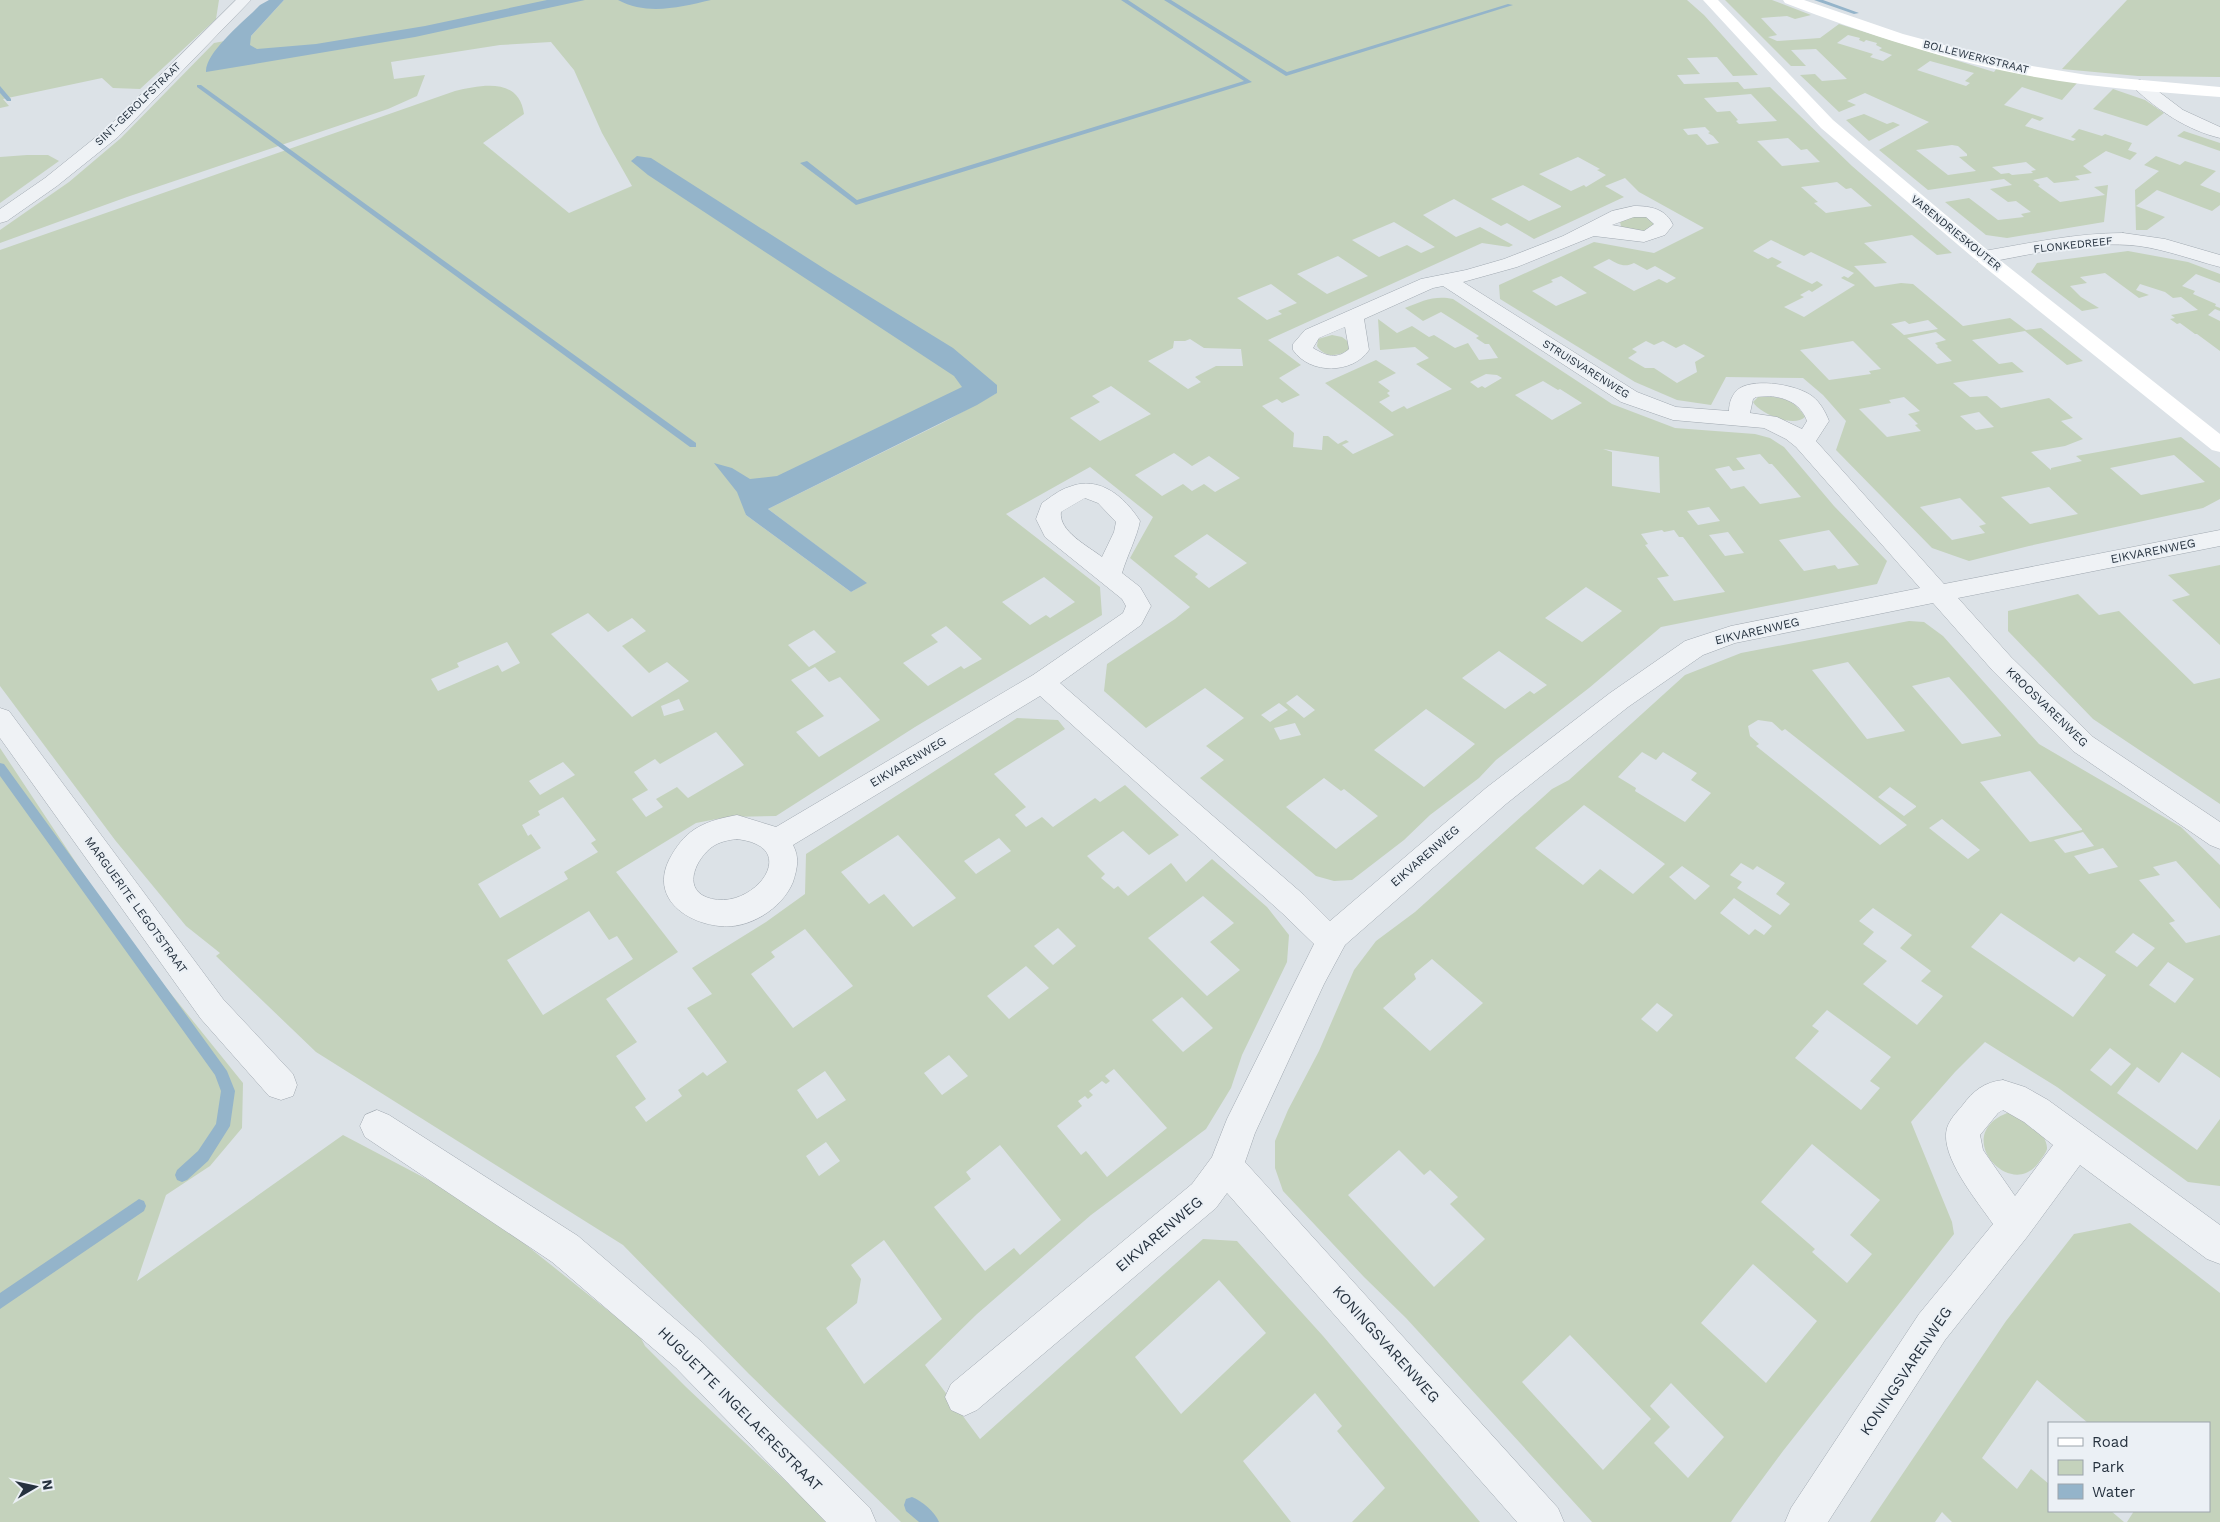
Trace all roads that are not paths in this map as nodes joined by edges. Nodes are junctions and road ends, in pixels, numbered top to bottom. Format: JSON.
{"nodes":[{"id":1,"x":244,"y":0,"type":"edge"},
{"id":2,"x":1710,"y":0,"type":"edge"},
{"id":3,"x":1790,"y":0,"type":"edge"},
{"id":4,"x":2140,"y":85,"type":"junction"},
{"id":5,"x":2190,"y":89,"type":"junction"},
{"id":6,"x":2220,"y":92,"type":"edge"},
{"id":7,"x":2216,"y":132,"type":"edge"},
{"id":8,"x":0,"y":217,"type":"edge"},
{"id":9,"x":1589,"y":230,"type":"dead end"},
{"id":10,"x":1984,"y":256,"type":"junction"},
{"id":11,"x":2220,"y":261,"type":"edge"},
{"id":12,"x":1448,"y":281,"type":"junction"},
{"id":13,"x":1354,"y":317,"type":"dead end"},
{"id":14,"x":1739,"y":418,"type":"junction"},
{"id":15,"x":1804,"y":442,"type":"junction"},
{"id":16,"x":2220,"y":445,"type":"edge"},
{"id":17,"x":2220,"y":538,"type":"edge"},
{"id":18,"x":1109,"y":574,"type":"dead end"},
{"id":19,"x":1940,"y":592,"type":"junction"},
{"id":20,"x":1042,"y":682,"type":"junction"},
{"id":21,"x":0,"y":718,"type":"edge"},
{"id":22,"x":2220,"y":837,"type":"edge"},
{"id":23,"x":775,"y":842,"type":"dead end"},
{"id":24,"x":1331,"y":942,"type":"junction"},
{"id":25,"x":282,"y":1085,"type":"dead end"},
{"id":26,"x":376,"y":1126,"type":"dead end"},
{"id":27,"x":2076,"y":1142,"type":"junction"},
{"id":28,"x":1226,"y":1167,"type":"junction"},
{"id":29,"x":2015,"y":1225,"type":"junction"},
{"id":30,"x":2220,"y":1246,"type":"edge"},
{"id":31,"x":964,"y":1398,"type":"dead end"},
{"id":32,"x":856,"y":1522,"type":"edge"},
{"id":33,"x":1544,"y":1522,"type":"edge"},
{"id":34,"x":1805,"y":1522,"type":"edge"}],
"edges":[{"from":1,"to":8,"type":"street","name":"SINT-GEROLFSTRAAT"},
{"from":2,"to":10,"type":"street","name":"VARENDRIESKOUTER"},
{"from":3,"to":4,"type":"street","name":"BOLLEWERKSTRAAT"},
{"from":4,"to":5,"type":"street","name":"BOLLEWERKSTRAAT"},
{"from":4,"to":7,"type":"street"},
{"from":5,"to":6,"type":"street","name":"BOLLEWERKSTRAAT"},
{"from":5,"to":7,"type":"street"},
{"from":9,"to":12,"type":"street"},
{"from":10,"to":11,"type":"street","name":"FLONKEDREEF"},
{"from":10,"to":16,"type":"street","name":"VARENDRIESKOUTER"},
{"from":12,"to":13,"type":"street"},
{"from":12,"to":14,"type":"street","name":"STRUISVARENWEG"},
{"from":14,"to":15,"type":"street","name":"STRUISVARENWEG"},
{"from":14,"to":15,"type":"street"},
{"from":15,"to":19,"type":"street","name":"STRUISVARENWEG"},
{"from":17,"to":19,"type":"street","name":"EIKVARENWEG"},
{"from":18,"to":20,"type":"street","name":"EIKVARENWEG"},
{"from":19,"to":22,"type":"street","name":"KROOSVARENWEG"},
{"from":19,"to":24,"type":"street","name":"EIKVARENWEG"},
{"from":20,"to":23,"type":"street","name":"EIKVARENWEG"},
{"from":20,"to":24,"type":"street"},
{"from":21,"to":25,"type":"street","name":"MARGUERITE LEGOTSTRAAT"},
{"from":24,"to":28,"type":"street","name":"EIKVARENWEG"},
{"from":26,"to":32,"type":"street","name":"HUGUETTE INGELAERESTRAAT"},
{"from":27,"to":29,"type":"street","name":"KONINGSVARENWEG"},
{"from":27,"to":29,"type":"street"},
{"from":27,"to":30,"type":"street"},
{"from":28,"to":31,"type":"street","name":"EIKVARENWEG"},
{"from":28,"to":33,"type":"street","name":"KONINGSVARENWEG"},
{"from":29,"to":34,"type":"street","name":"KONINGSVARENWEG"}]}
